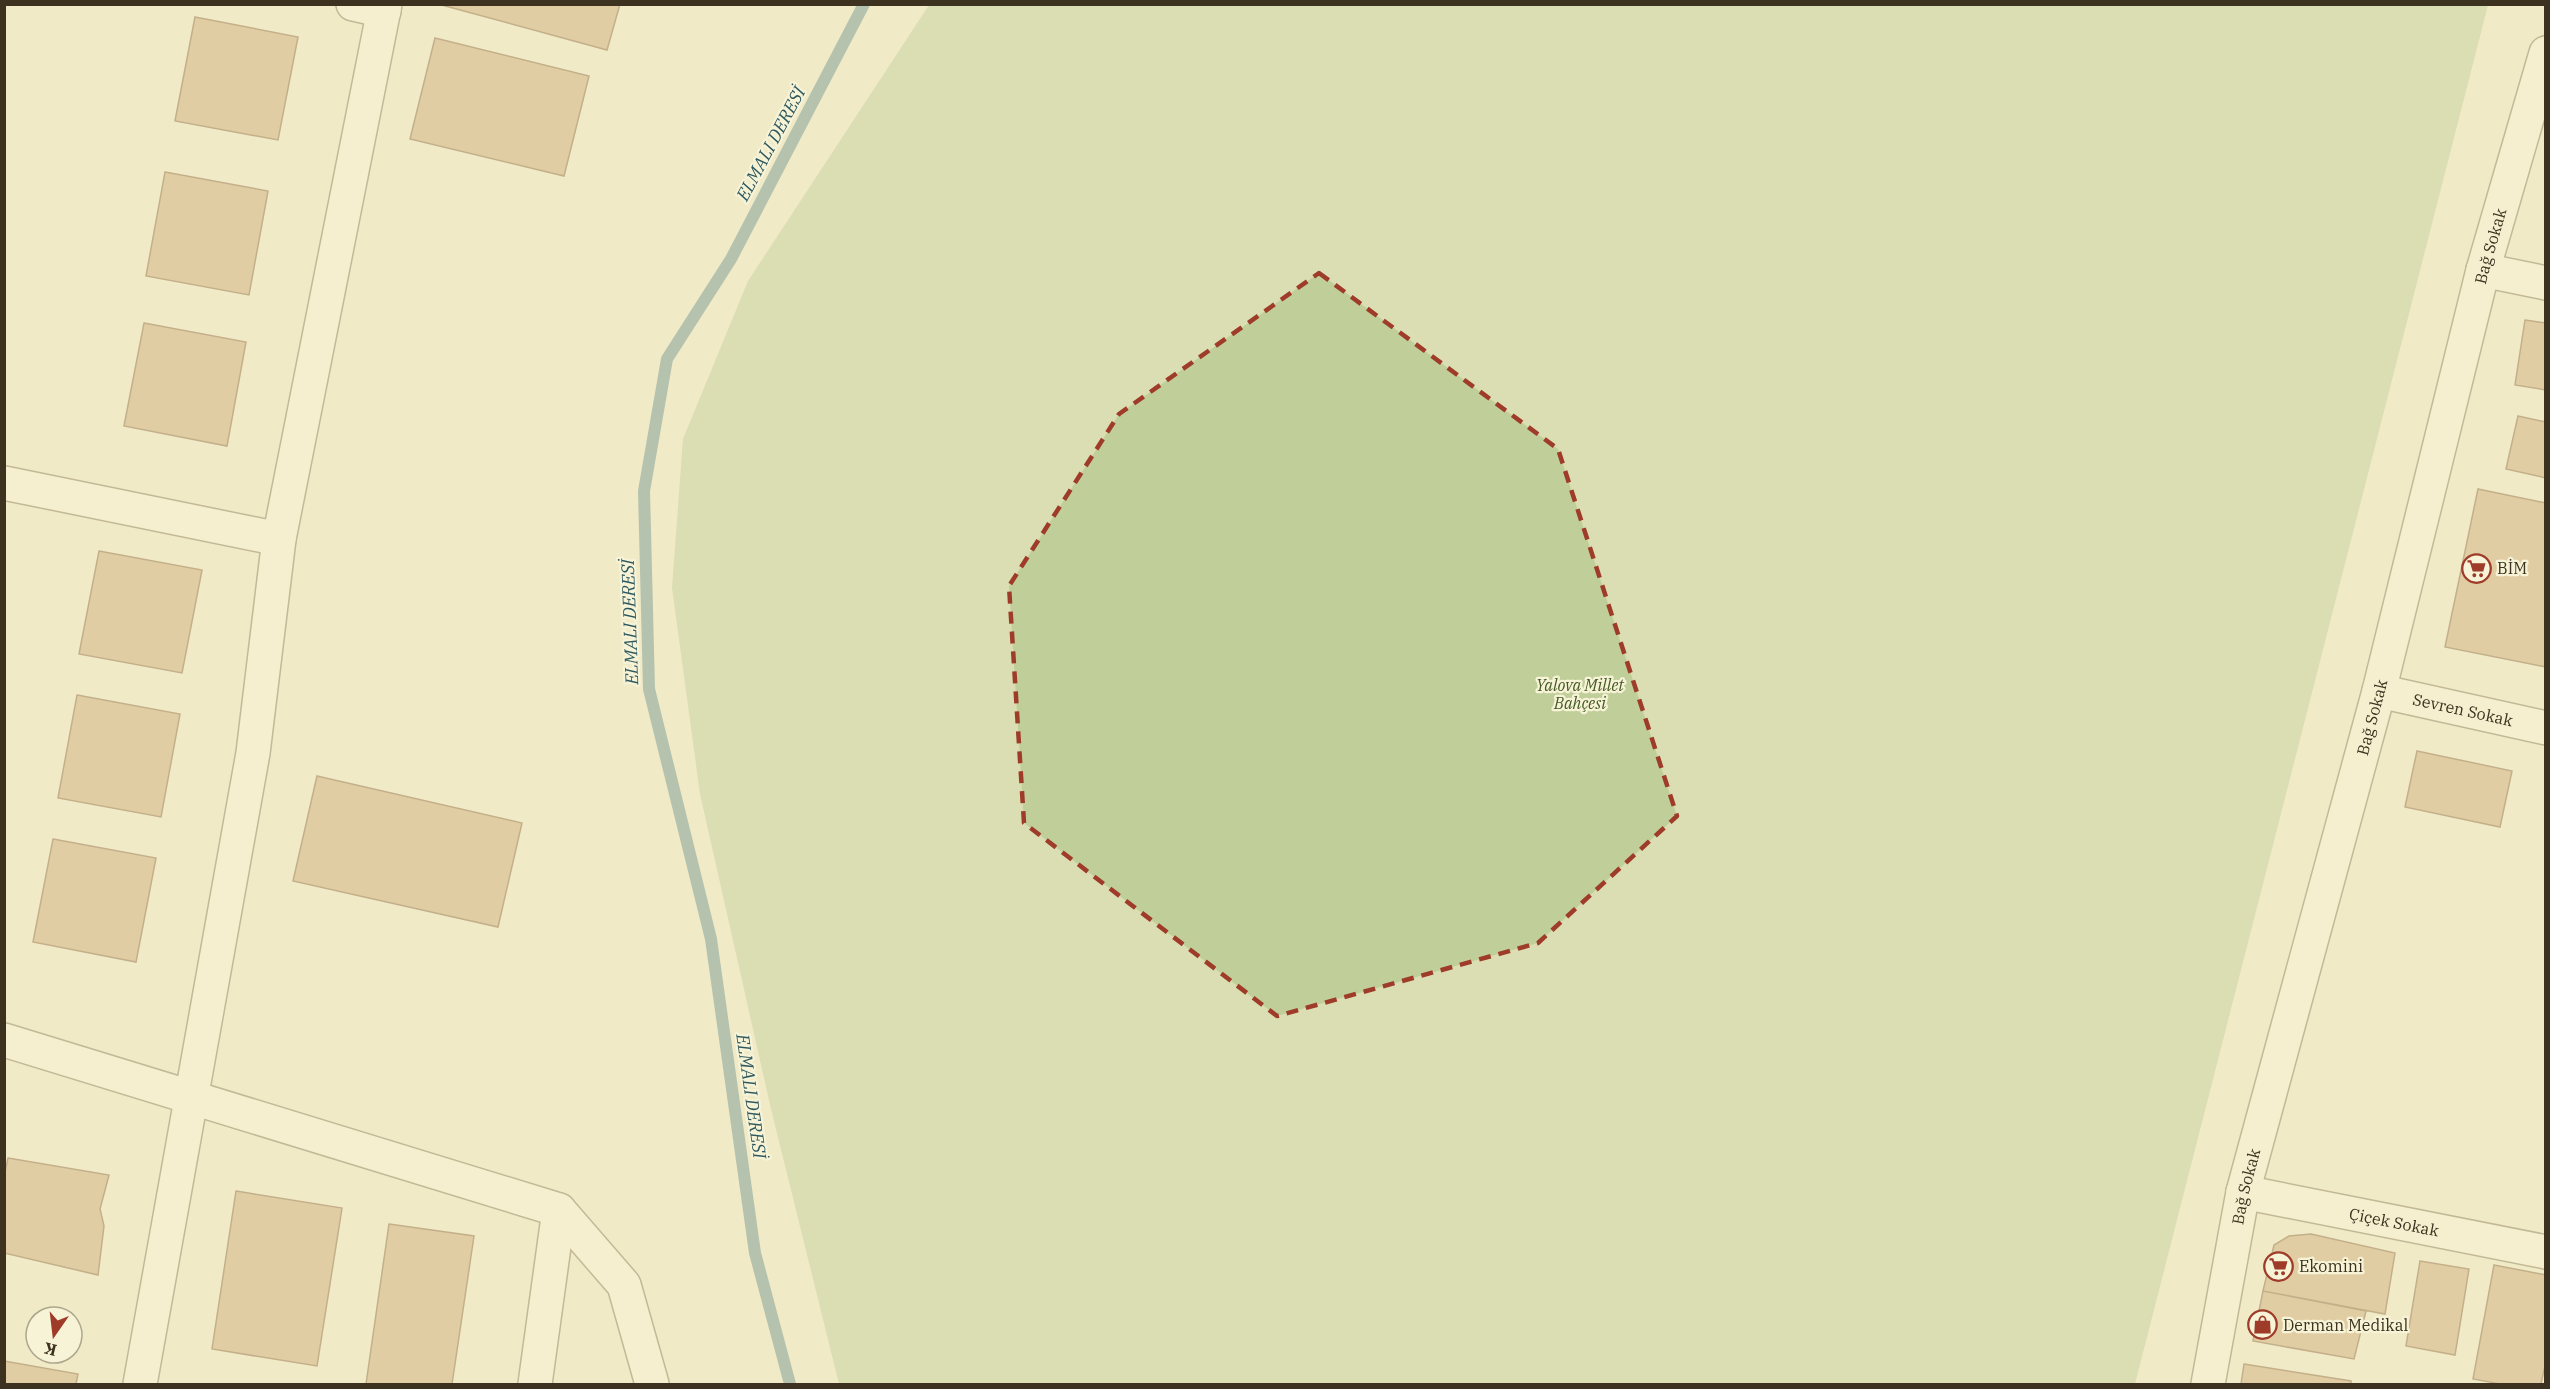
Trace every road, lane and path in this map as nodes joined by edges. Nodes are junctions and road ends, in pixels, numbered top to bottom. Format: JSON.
{"nodes":[{"id":1,"x":353,"y":4,"type":"edge"},
{"id":2,"x":385,"y":8,"type":"edge"},
{"id":3,"x":2546,"y":53,"type":"edge"},
{"id":4,"x":2483,"y":270,"type":"junction"},
{"id":5,"x":2546,"y":283,"type":"edge"},
{"id":6,"x":4,"y":483,"type":"edge"},
{"id":7,"x":279,"y":539,"type":"junction"},
{"id":8,"x":2379,"y":691,"type":"junction"},
{"id":9,"x":2546,"y":728,"type":"edge"},
{"id":10,"x":4,"y":1040,"type":"edge"},
{"id":11,"x":190,"y":1096,"type":"junction"},
{"id":12,"x":2243,"y":1192,"type":"junction"},
{"id":13,"x":559,"y":1209,"type":"junction"},
{"id":14,"x":2546,"y":1252,"type":"edge"},
{"id":15,"x":140,"y":1384,"type":"edge"},
{"id":16,"x":535,"y":1384,"type":"edge"},
{"id":17,"x":652,"y":1384,"type":"edge"},
{"id":18,"x":2208,"y":1384,"type":"edge"}],
"edges":[{"from":1,"to":2,"type":"street"},
{"from":2,"to":7,"type":"street"},
{"from":3,"to":4,"type":"street","name":"Bağ Sokak"},
{"from":4,"to":5,"type":"street"},
{"from":4,"to":8,"type":"street","name":"Bağ Sokak"},
{"from":6,"to":7,"type":"street"},
{"from":7,"to":11,"type":"street"},
{"from":8,"to":9,"type":"street","name":"Sevren Sokak"},
{"from":8,"to":12,"type":"street","name":"Bağ Sokak"},
{"from":10,"to":11,"type":"street"},
{"from":11,"to":13,"type":"street"},
{"from":11,"to":15,"type":"street"},
{"from":12,"to":14,"type":"street","name":"Çiçek Sokak"},
{"from":12,"to":18,"type":"street","name":"Bağ Sokak"},
{"from":13,"to":16,"type":"street"},
{"from":13,"to":17,"type":"street"}]}
